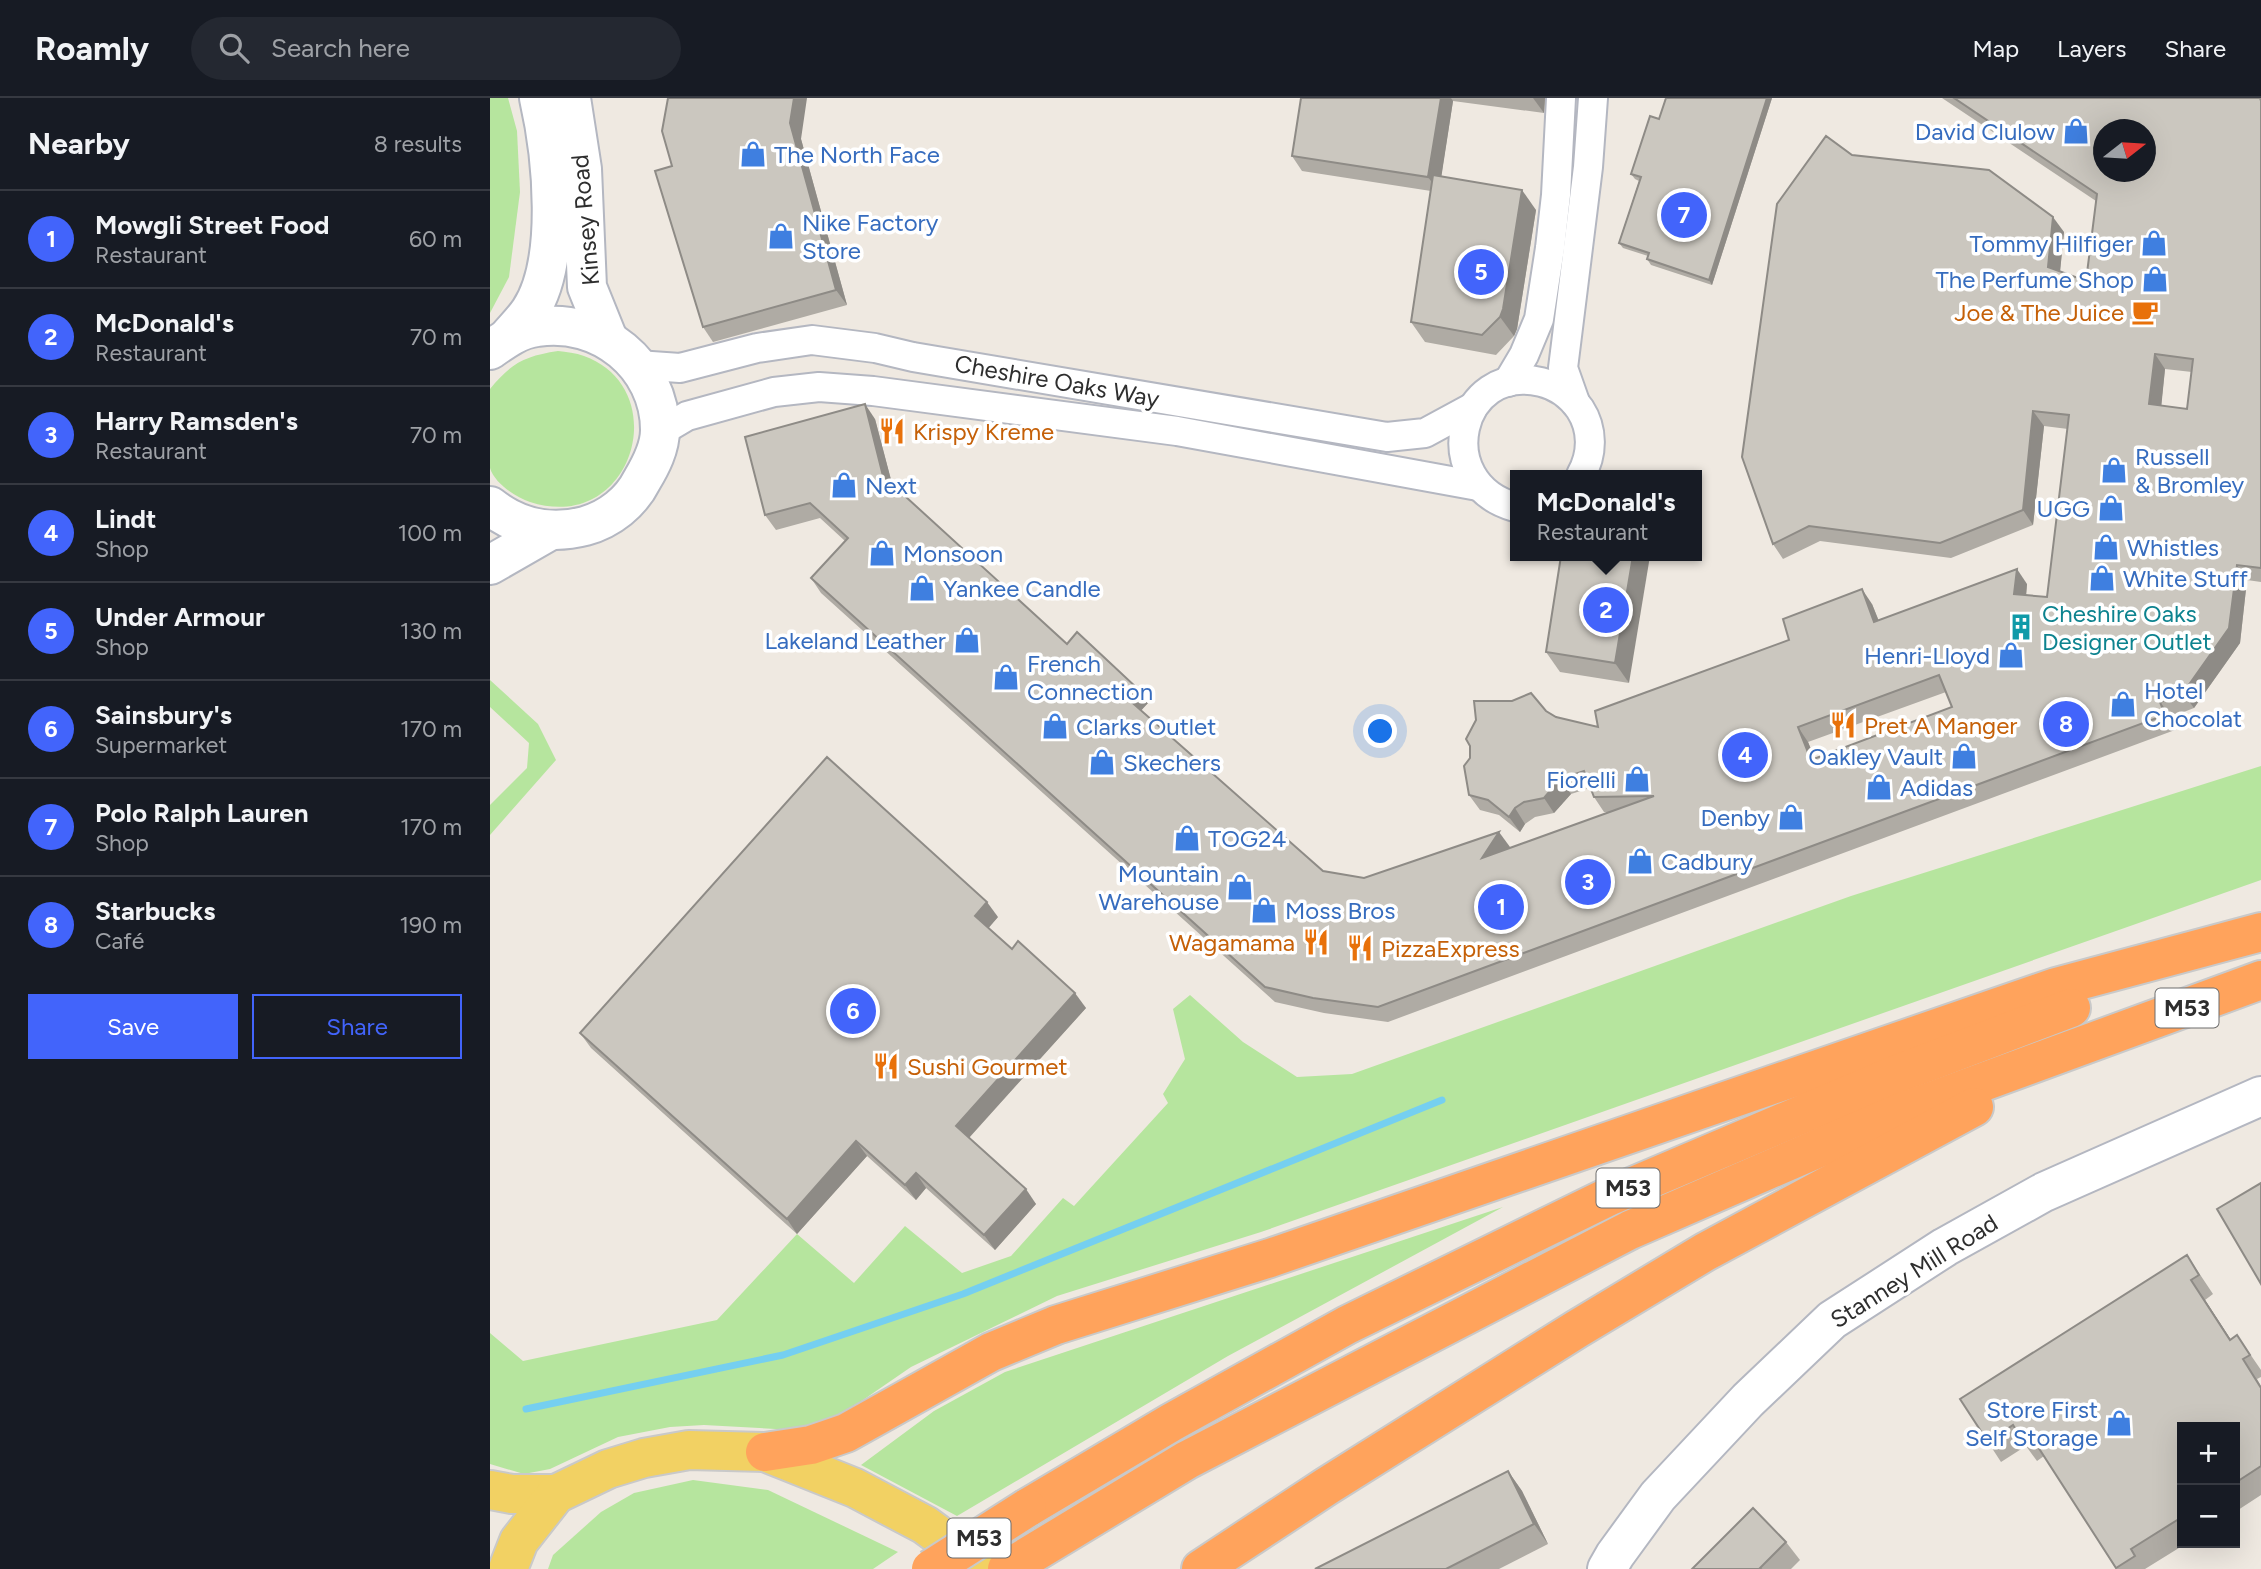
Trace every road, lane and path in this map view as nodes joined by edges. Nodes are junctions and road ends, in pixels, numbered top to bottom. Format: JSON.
{"nodes":[{"id":1,"x":539,"y":98,"type":"edge"},
{"id":2,"x":571,"y":98,"type":"edge"},
{"id":3,"x":1561,"y":98,"type":"edge"},
{"id":4,"x":1593,"y":98,"type":"edge"},
{"id":5,"x":608,"y":339,"type":"junction"},
{"id":6,"x":499,"y":343,"type":"edge"},
{"id":7,"x":637,"y":365,"type":"junction"},
{"id":8,"x":1508,"y":382,"type":"junction"},
{"id":9,"x":1575,"y":402,"type":"junction"},
{"id":10,"x":1473,"y":407,"type":"junction"},
{"id":11,"x":660,"y":432,"type":"junction"},
{"id":12,"x":1583,"y":470,"type":"edge"},
{"id":13,"x":1478,"y":486,"type":"junction"},
{"id":14,"x":1510,"y":505,"type":"edge"},
{"id":15,"x":490,"y":506,"type":"edge"},
{"id":16,"x":551,"y":530,"type":"junction"},
{"id":17,"x":490,"y":565,"type":"edge"},
{"id":18,"x":2261,"y":932,"type":"edge"},
{"id":19,"x":2261,"y":937,"type":"edge"},
{"id":20,"x":2261,"y":980,"type":"edge"},
{"id":21,"x":2113,"y":1036,"type":"junction"},
{"id":22,"x":2261,"y":1096,"type":"edge"},
{"id":23,"x":765,"y":1452,"type":"junction"},
{"id":24,"x":490,"y":1490,"type":"edge"},
{"id":25,"x":556,"y":1494,"type":"junction"},
{"id":26,"x":508,"y":1569,"type":"edge"},
{"id":27,"x":931,"y":1569,"type":"edge"},
{"id":28,"x":985,"y":1569,"type":"edge"},
{"id":29,"x":1007,"y":1569,"type":"edge"},
{"id":30,"x":1201,"y":1569,"type":"edge"},
{"id":31,"x":1607,"y":1569,"type":"edge"}],
"edges":[{"from":1,"to":6,"type":"main road","name":"Kinsey Road"},
{"from":2,"to":5,"type":"main road","name":"Kinsey Road"},
{"from":3,"to":8,"type":"street"},
{"from":4,"to":9,"type":"street"},
{"from":5,"to":6,"type":"main road"},
{"from":5,"to":7,"type":"main road"},
{"from":7,"to":10,"type":"street","name":"Cheshire Oaks Way"},
{"from":7,"to":11,"type":"main road"},
{"from":8,"to":9,"type":"street"},
{"from":8,"to":10,"type":"street","name":"Cheshire Oaks Way"},
{"from":9,"to":12,"type":"street"},
{"from":10,"to":13,"type":"street"},
{"from":11,"to":13,"type":"street","name":"Cheshire Oaks Way"},
{"from":11,"to":16,"type":"main road"},
{"from":13,"to":14,"type":"street"},
{"from":15,"to":16,"type":"main road"},
{"from":16,"to":17,"type":"main road"},
{"from":18,"to":23,"type":"highway"},
{"from":19,"to":27,"type":"highway","number":"M53","bridge":true},
{"from":20,"to":21,"type":"highway","number":"M53"},
{"from":21,"to":29,"type":"highway","number":"M53"},
{"from":21,"to":30,"type":"highway"},
{"from":22,"to":31,"type":"main road","name":"Stanney Mill Road"},
{"from":23,"to":25,"type":"main road"},
{"from":23,"to":28,"type":"main road"},
{"from":24,"to":25,"type":"main road"},
{"from":25,"to":26,"type":"main road"}]}
